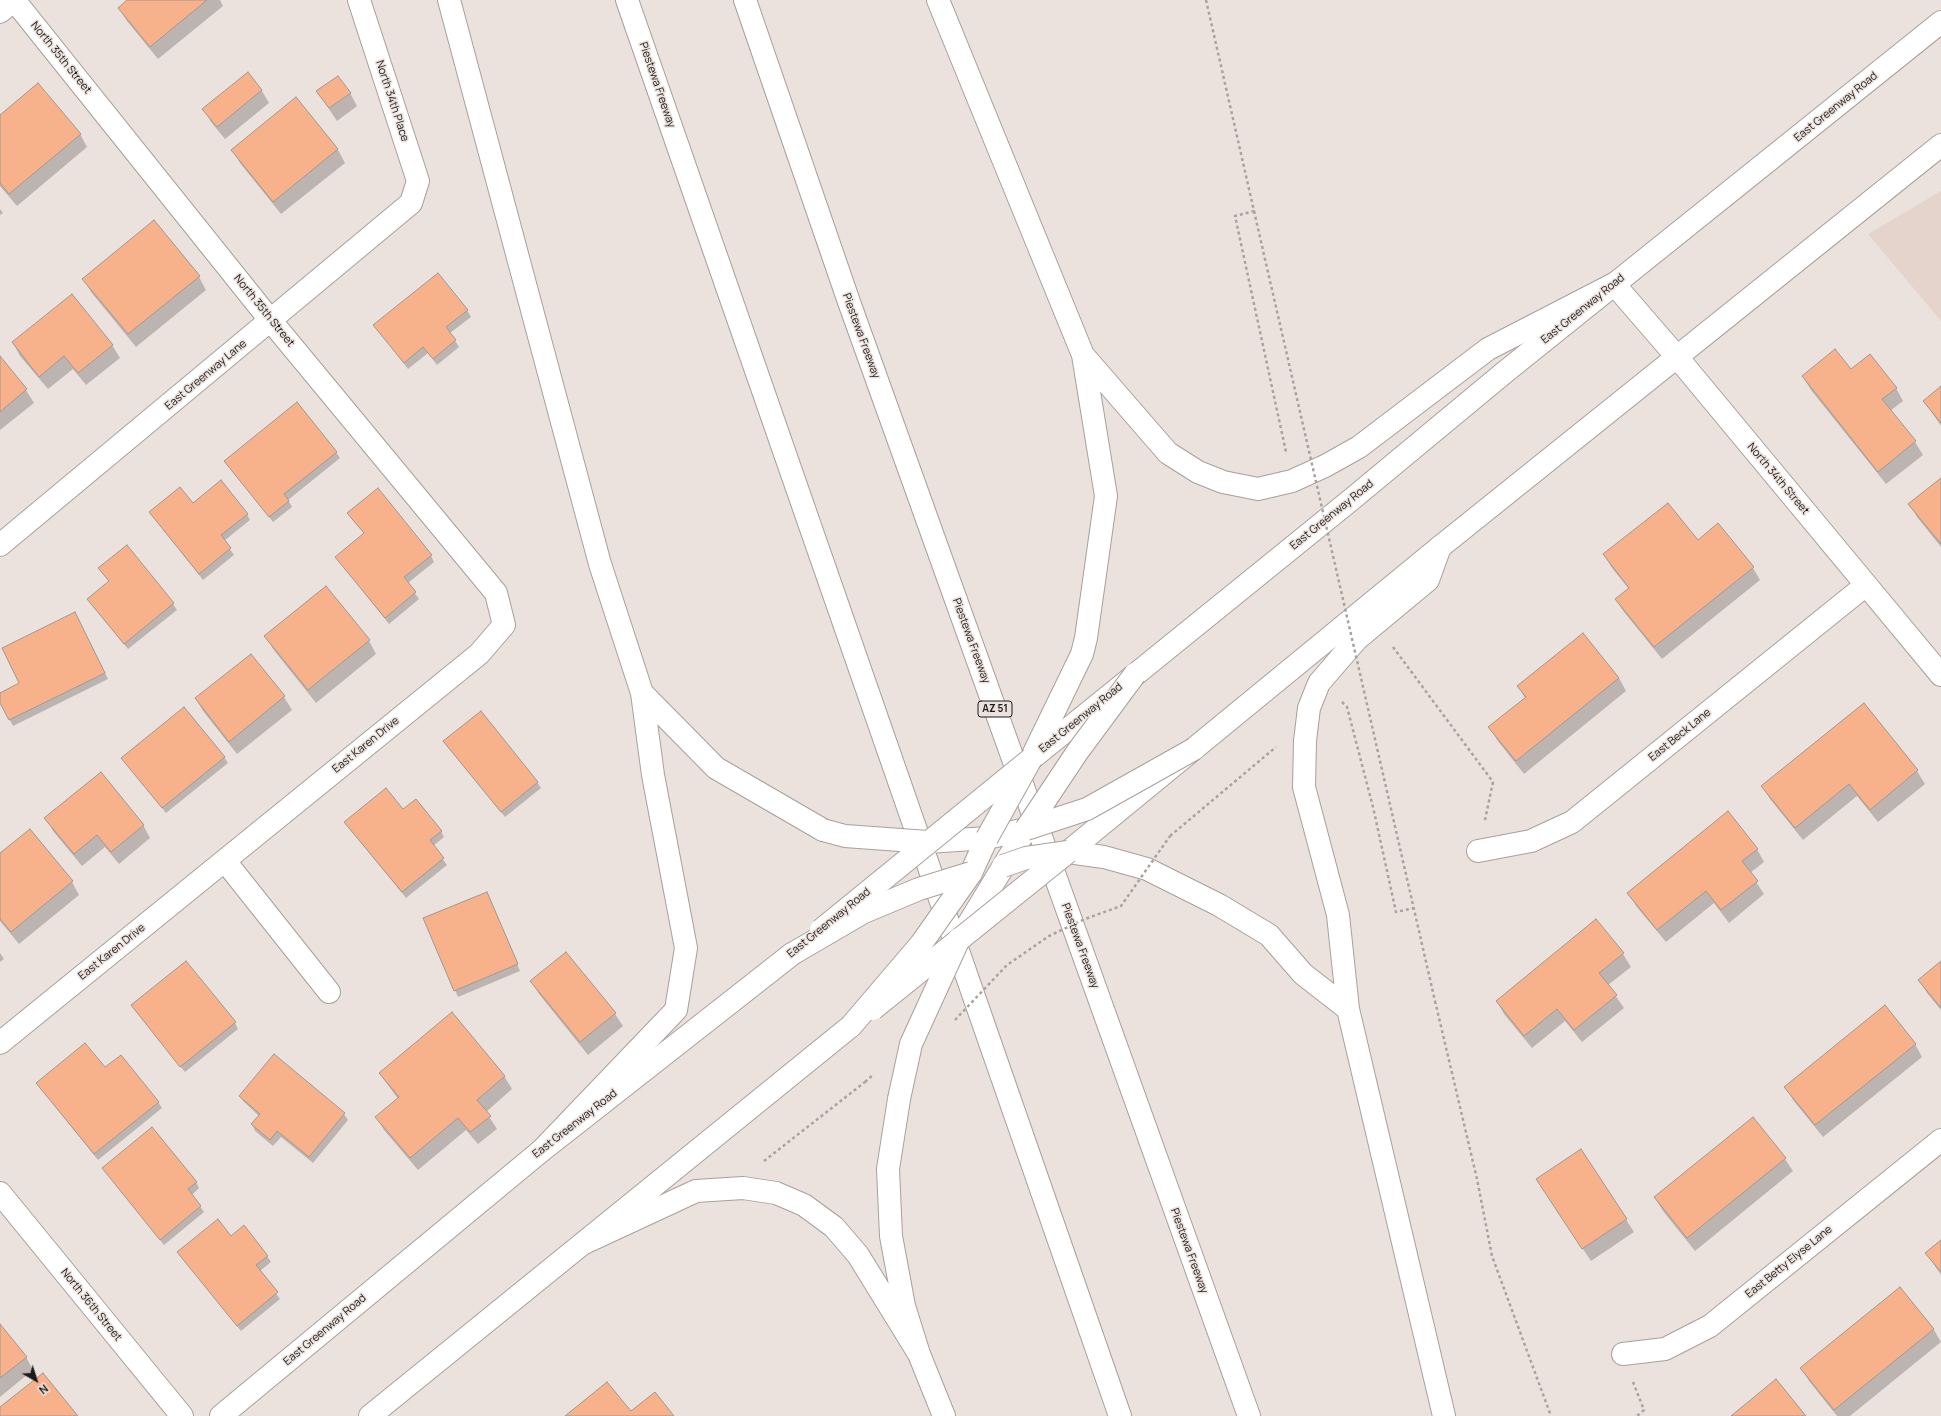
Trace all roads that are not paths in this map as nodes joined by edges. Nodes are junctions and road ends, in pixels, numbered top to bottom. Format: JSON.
{"nodes":[{"id":1,"x":14,"y":0,"type":"edge"},
{"id":2,"x":359,"y":0,"type":"edge"},
{"id":3,"x":449,"y":0,"type":"edge"},
{"id":4,"x":627,"y":0,"type":"edge"},
{"id":5,"x":745,"y":0,"type":"edge"},
{"id":6,"x":938,"y":0,"type":"edge"},
{"id":7,"x":0,"y":12,"type":"edge"},
{"id":8,"x":1941,"y":22,"type":"edge"},
{"id":9,"x":1941,"y":145,"type":"edge"},
{"id":10,"x":411,"y":203,"type":"joint"},
{"id":11,"x":1614,"y":284,"type":"junction"},
{"id":12,"x":271,"y":320,"type":"junction"},
{"id":13,"x":1083,"y":355,"type":"junction"},
{"id":14,"x":1677,"y":357,"type":"junction"},
{"id":15,"x":0,"y":545,"type":"edge"},
{"id":16,"x":1440,"y":547,"type":"junction"},
{"id":17,"x":1866,"y":585,"type":"junction"},
{"id":18,"x":504,"y":626,"type":"joint"},
{"id":19,"x":1135,"y":674,"type":"junction"},
{"id":20,"x":1941,"y":675,"type":"edge"},
{"id":21,"x":642,"y":693,"type":"junction"},
{"id":22,"x":1194,"y":749,"type":"junction"},
{"id":23,"x":1031,"y":759,"type":"junction"},
{"id":24,"x":1026,"y":829,"type":"junction"},
{"id":25,"x":987,"y":838,"type":"junction"},
{"id":26,"x":928,"y":842,"type":"junction"},
{"id":27,"x":1478,"y":851,"type":"road end"},
{"id":28,"x":1068,"y":852,"type":"junction"},
{"id":29,"x":225,"y":861,"type":"junction"},
{"id":30,"x":1003,"y":866,"type":"junction"},
{"id":31,"x":971,"y":873,"type":"junction"},
{"id":32,"x":959,"y":939,"type":"junction"},
{"id":33,"x":792,"y":954,"type":"junction"},
{"id":34,"x":329,"y":992,"type":"dead end"},
{"id":35,"x":1348,"y":1009,"type":"junction"},
{"id":36,"x":851,"y":1026,"type":"junction"},
{"id":37,"x":0,"y":1044,"type":"edge"},
{"id":38,"x":1941,"y":1140,"type":"edge"},
{"id":39,"x":541,"y":1151,"type":"junction"},
{"id":40,"x":0,"y":1193,"type":"edge"},
{"id":41,"x":584,"y":1243,"type":"junction"},
{"id":42,"x":920,"y":1354,"type":"junction"},
{"id":43,"x":1623,"y":1354,"type":"road end"},
{"id":44,"x":182,"y":1416,"type":"edge"},
{"id":45,"x":221,"y":1416,"type":"edge"},
{"id":46,"x":370,"y":1416,"type":"edge"},
{"id":47,"x":944,"y":1416,"type":"edge"},
{"id":48,"x":1120,"y":1416,"type":"edge"},
{"id":49,"x":1248,"y":1416,"type":"edge"},
{"id":50,"x":1444,"y":1416,"type":"edge"}],
"edges":[{"from":1,"to":7,"type":"main road"},
{"from":1,"to":12,"type":"main road","name":"North 35th Street"},
{"from":2,"to":10,"type":"main road","name":"North 34th Place"},
{"from":3,"to":21,"type":"main road"},
{"from":4,"to":48,"type":"main road","name":"Piestewa Freeway"},
{"from":5,"to":49,"type":"main road","name":"Piestewa Freeway","number":"AZ 51"},
{"from":6,"to":13,"type":"main road"},
{"from":8,"to":11,"type":"main road","name":"East Greenway Road"},
{"from":9,"to":14,"type":"main road"},
{"from":10,"to":12,"type":"main road","name":"East Greenway Lane"},
{"from":11,"to":13,"type":"main road"},
{"from":11,"to":14,"type":"main road","name":"North 34th Street"},
{"from":11,"to":19,"type":"main road","name":"East Greenway Road"},
{"from":12,"to":15,"type":"main road","name":"East Greenway Lane"},
{"from":12,"to":18,"type":"main road","name":"North 35th Street"},
{"from":13,"to":23,"type":"main road"},
{"from":14,"to":16,"type":"main road"},
{"from":14,"to":17,"type":"main road","name":"North 34th Street"},
{"from":16,"to":22,"type":"main road"},
{"from":16,"to":35,"type":"main road"},
{"from":17,"to":20,"type":"main road","name":"North 34th Street"},
{"from":17,"to":27,"type":"main road","name":"East Beck Lane"},
{"from":18,"to":29,"type":"main road","name":"East Karen Drive"},
{"from":19,"to":23,"type":"main road","name":"East Greenway Road","bridge":true},
{"from":19,"to":24,"type":"main road","bridge":true},
{"from":21,"to":26,"type":"main road","bridge":true},
{"from":21,"to":39,"type":"main road"},
{"from":22,"to":24,"type":"main road","bridge":true},
{"from":22,"to":28,"type":"main road","bridge":true},
{"from":23,"to":25,"type":"main road","bridge":true},
{"from":23,"to":26,"type":"main road","name":"East Greenway Road","bridge":true},
{"from":24,"to":25,"type":"main road"},
{"from":24,"to":30,"type":"main road"},
{"from":25,"to":26,"type":"main road"},
{"from":25,"to":31,"type":"main road"},
{"from":26,"to":33,"type":"main road","name":"East Greenway Road","bridge":true},
{"from":28,"to":30,"type":"main road","bridge":true},
{"from":28,"to":32,"type":"main road","bridge":true},
{"from":28,"to":35,"type":"main road"},
{"from":29,"to":34,"type":"main road"},
{"from":29,"to":37,"type":"main road","name":"East Karen Drive"},
{"from":30,"to":31,"type":"main road"},
{"from":30,"to":32,"type":"main road","bridge":true},
{"from":31,"to":33,"type":"main road","bridge":true},
{"from":31,"to":36,"type":"main road","bridge":true},
{"from":32,"to":36,"type":"main road","bridge":true},
{"from":32,"to":42,"type":"main road","bridge":true},
{"from":33,"to":39,"type":"main road","name":"East Greenway Road"},
{"from":35,"to":50,"type":"main road"},
{"from":36,"to":41,"type":"main road"},
{"from":38,"to":43,"type":"main road","name":"East Betty Elyse Lane"},
{"from":39,"to":45,"type":"main road","name":"East Greenway Road"},
{"from":40,"to":44,"type":"main road","name":"North 36th Street"},
{"from":41,"to":42,"type":"main road"},
{"from":41,"to":46,"type":"main road"},
{"from":42,"to":47,"type":"main road"}]}
